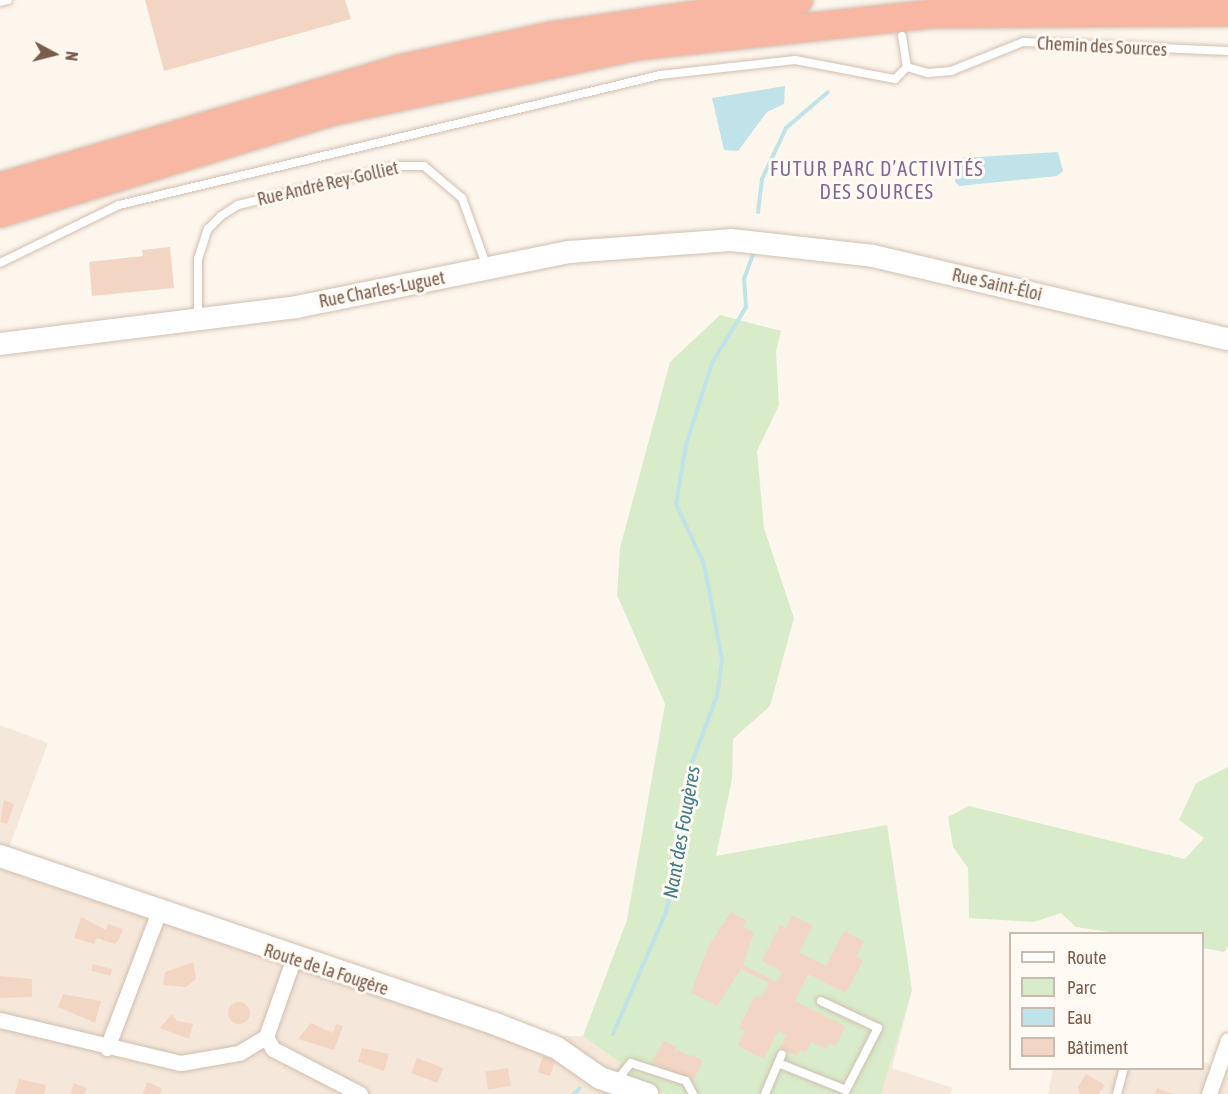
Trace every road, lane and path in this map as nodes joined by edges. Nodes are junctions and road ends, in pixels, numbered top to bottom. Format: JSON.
{"nodes":[{"id":1,"x":8,"y":0,"type":"edge"},
{"id":2,"x":798,"y":0,"type":"edge"},
{"id":3,"x":0,"y":2,"type":"edge"},
{"id":4,"x":1228,"y":12,"type":"edge"},
{"id":5,"x":902,"y":36,"type":"dead end"},
{"id":6,"x":1228,"y":51,"type":"edge"},
{"id":7,"x":907,"y":67,"type":"junction"},
{"id":8,"x":0,"y":187,"type":"edge"},
{"id":9,"x":0,"y":213,"type":"edge"},
{"id":10,"x":764,"y":242,"type":"joint"},
{"id":11,"x":0,"y":263,"type":"edge"},
{"id":12,"x":487,"y":268,"type":"junction"},
{"id":13,"x":198,"y":319,"type":"junction"},
{"id":14,"x":1228,"y":339,"type":"edge"},
{"id":15,"x":0,"y":344,"type":"edge"},
{"id":16,"x":0,"y":856,"type":"edge"},
{"id":17,"x":159,"y":911,"type":"junction"},
{"id":18,"x":293,"y":960,"type":"junction"},
{"id":19,"x":821,"y":1001,"type":"dead end"},
{"id":20,"x":0,"y":1020,"type":"edge"},
{"id":21,"x":266,"y":1037,"type":"junction"},
{"id":22,"x":1228,"y":1040,"type":"edge"},
{"id":23,"x":107,"y":1048,"type":"junction"},
{"id":24,"x":782,"y":1054,"type":"dead end"},
{"id":25,"x":778,"y":1063,"type":"junction"},
{"id":26,"x":1123,"y":1070,"type":"edge"},
{"id":27,"x":614,"y":1083,"type":"junction"},
{"id":28,"x":360,"y":1094,"type":"edge"},
{"id":29,"x":647,"y":1094,"type":"edge"},
{"id":30,"x":693,"y":1094,"type":"edge"},
{"id":31,"x":765,"y":1094,"type":"edge"},
{"id":32,"x":1117,"y":1094,"type":"edge"},
{"id":33,"x":1209,"y":1094,"type":"edge"}],
"edges":[{"from":1,"to":3,"type":"lane"},
{"from":2,"to":8,"type":"highway"},
{"from":4,"to":9,"type":"highway"},
{"from":5,"to":7,"type":"lane"},
{"from":6,"to":7,"type":"lane","name":"Chemin des Sources"},
{"from":7,"to":11,"type":"lane"},
{"from":10,"to":12,"type":"main road","name":"Rue Charles-Luguet"},
{"from":10,"to":14,"type":"main road","name":"Rue Saint-Éloi"},
{"from":12,"to":13,"type":"main road","name":"Rue Charles-Luguet"},
{"from":12,"to":13,"type":"lane","name":"Rue André Rey-Golliet"},
{"from":13,"to":15,"type":"main road","name":"Rue Charles-Luguet"},
{"from":16,"to":17,"type":"main road","name":"Route de la Fougère"},
{"from":17,"to":18,"type":"main road","name":"Route de la Fougère"},
{"from":17,"to":23,"type":"street"},
{"from":18,"to":21,"type":"street"},
{"from":18,"to":27,"type":"main road","name":"Route de la Fougère"},
{"from":19,"to":25,"type":"lane"},
{"from":20,"to":23,"type":"street"},
{"from":21,"to":23,"type":"street"},
{"from":21,"to":28,"type":"street"},
{"from":22,"to":33,"type":"street"},
{"from":24,"to":25,"type":"lane"},
{"from":25,"to":31,"type":"lane"},
{"from":26,"to":32,"type":"lane"},
{"from":27,"to":29,"type":"main road","name":"Route de la Fougère"},
{"from":27,"to":30,"type":"lane"}]}
